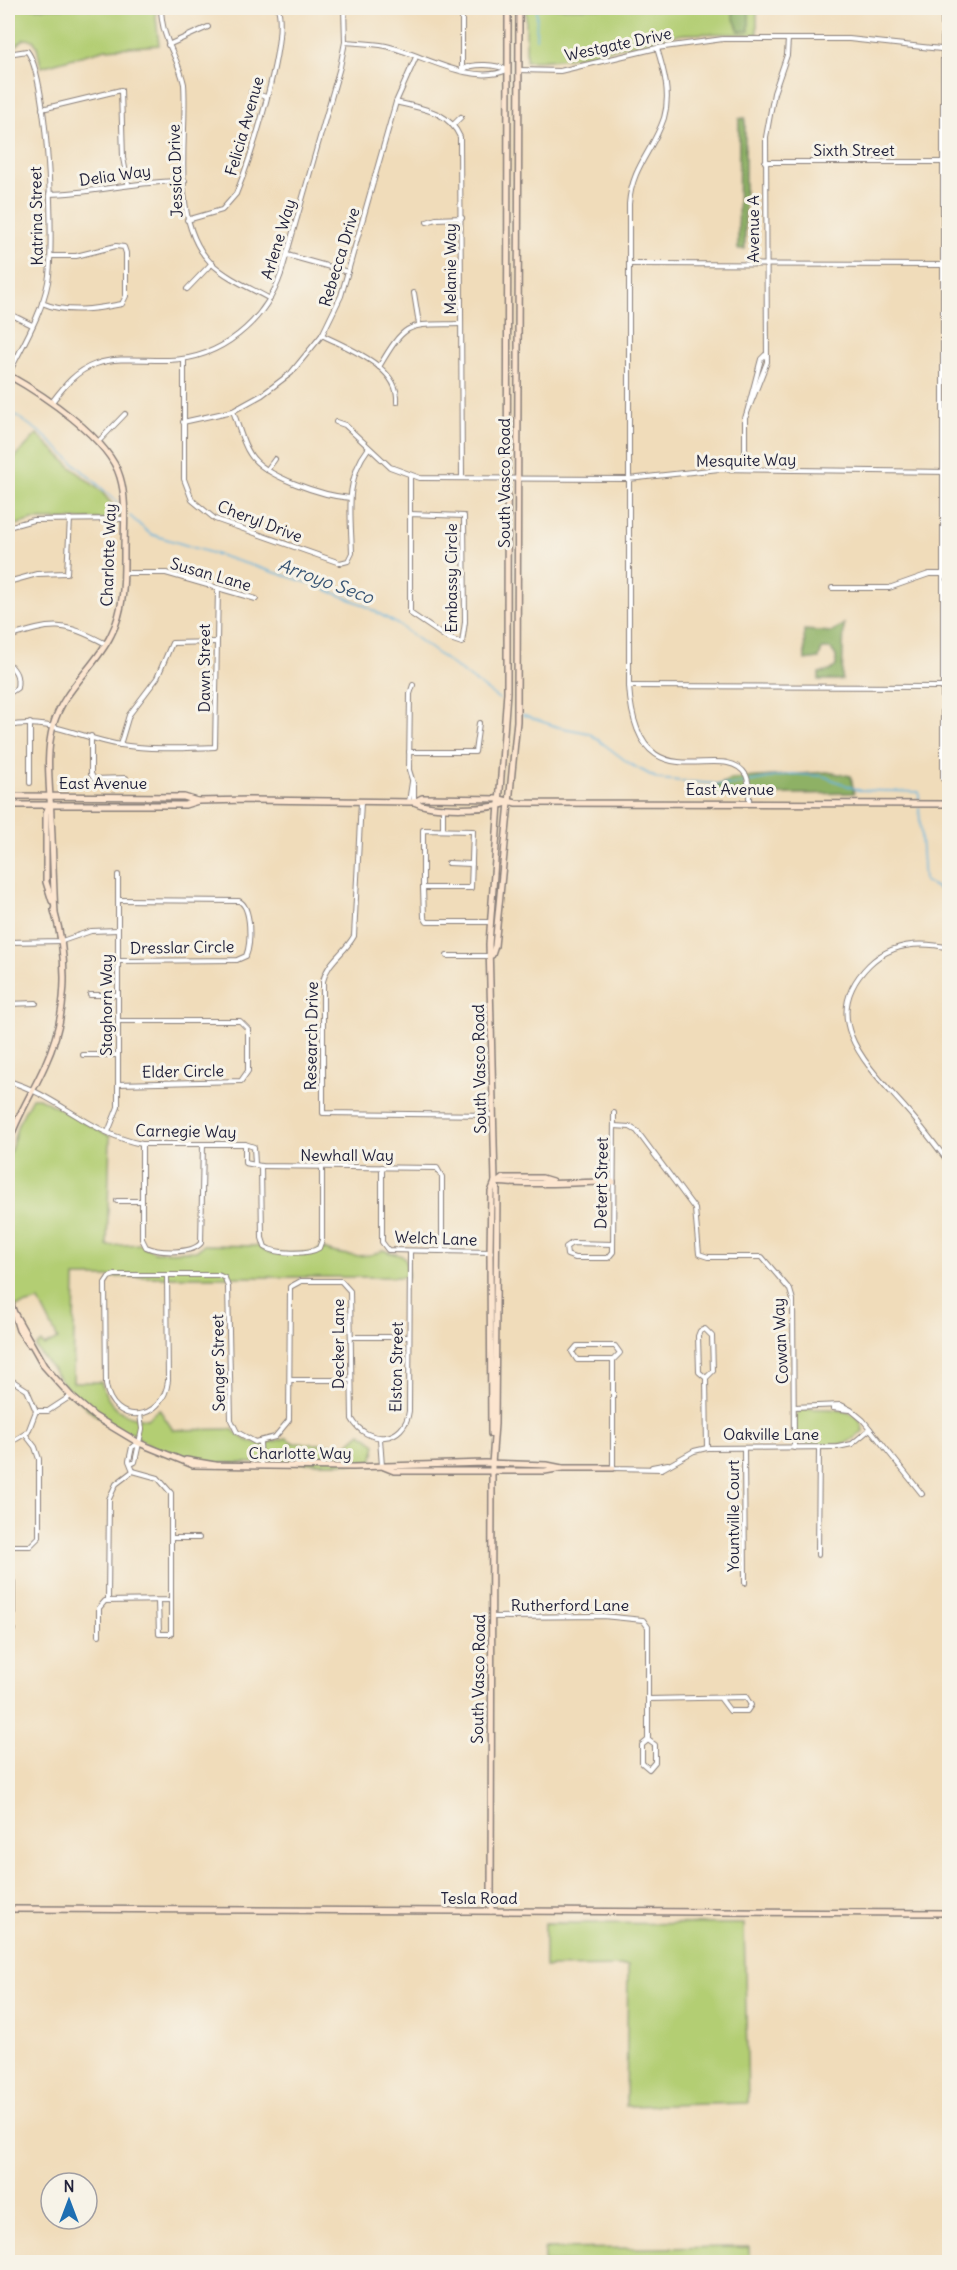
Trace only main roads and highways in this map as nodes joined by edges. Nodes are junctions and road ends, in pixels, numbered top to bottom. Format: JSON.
{"nodes":[{"id":1,"x":508,"y":8,"type":"edge"},
{"id":2,"x":519,"y":8,"type":"edge"},
{"id":3,"x":507,"y":70,"type":"junction"},
{"id":4,"x":519,"y":70,"type":"junction"},
{"id":5,"x":8,"y":375,"type":"edge"},
{"id":6,"x":8,"y":796,"type":"edge"},
{"id":7,"x":49,"y":797,"type":"junction"},
{"id":8,"x":500,"y":799,"type":"junction"},
{"id":9,"x":198,"y":801,"type":"junction"},
{"id":10,"x":412,"y":802,"type":"junction"},
{"id":11,"x":510,"y":802,"type":"junction"},
{"id":12,"x":950,"y":804,"type":"edge"},
{"id":13,"x":8,"y":805,"type":"edge"},
{"id":14,"x":49,"y":805,"type":"junction"},
{"id":15,"x":500,"y":807,"type":"junction"},
{"id":16,"x":491,"y":956,"type":"junction"},
{"id":17,"x":8,"y":1144,"type":"edge"},
{"id":18,"x":8,"y":1155,"type":"edge"},
{"id":19,"x":496,"y":1182,"type":"junction"},
{"id":20,"x":613,"y":1182,"type":"road end"},
{"id":21,"x":8,"y":1294,"type":"edge"},
{"id":22,"x":492,"y":1464,"type":"junction"},
{"id":23,"x":382,"y":1467,"type":"junction"},
{"id":24,"x":562,"y":1468,"type":"junction"},
{"id":25,"x":613,"y":1468,"type":"road end"},
{"id":26,"x":492,"y":1471,"type":"junction"},
{"id":27,"x":8,"y":1909,"type":"edge"},
{"id":28,"x":490,"y":1911,"type":"junction"},
{"id":29,"x":950,"y":1913,"type":"edge"}],
"edges":[{"from":1,"to":3,"type":"main road","name":"South Vasco Road"},
{"from":2,"to":4,"type":"main road","name":"South Vasco Road"},
{"from":3,"to":4,"type":"main road","name":"Westgate Drive"},
{"from":3,"to":8,"type":"main road","name":"South Vasco Road"},
{"from":4,"to":11,"type":"main road","name":"South Vasco Road"},
{"from":5,"to":7,"type":"main road","name":"Charlotte Way"},
{"from":6,"to":7,"type":"main road","name":"East Avenue"},
{"from":7,"to":9,"type":"main road","name":"East Avenue"},
{"from":7,"to":14,"type":"main road","name":"Charlotte Way"},
{"from":8,"to":10,"type":"main road","name":"East Avenue"},
{"from":8,"to":11,"type":"main road","name":"East Avenue"},
{"from":8,"to":15,"type":"main road","name":"South Vasco Road"},
{"from":9,"to":10,"type":"main road","name":"East Avenue"},
{"from":9,"to":14,"type":"main road","name":"East Avenue"},
{"from":10,"to":15,"type":"main road","name":"East Avenue"},
{"from":11,"to":12,"type":"main road","name":"East Avenue"},
{"from":11,"to":15,"type":"main road","name":"East Avenue"},
{"from":11,"to":16,"type":"main road","name":"South Vasco Road"},
{"from":13,"to":14,"type":"main road","name":"East Avenue"},
{"from":14,"to":17,"type":"main road","name":"Charlotte Way"},
{"from":15,"to":16,"type":"main road","name":"South Vasco Road"},
{"from":16,"to":19,"type":"main road","name":"South Vasco Road"},
{"from":17,"to":18,"type":"main road","name":"Charlotte Way"},
{"from":19,"to":20,"type":"main road"},
{"from":19,"to":22,"type":"main road","name":"South Vasco Road"},
{"from":21,"to":23,"type":"main road","name":"Charlotte Way"},
{"from":22,"to":23,"type":"main road","name":"Charlotte Way"},
{"from":22,"to":24,"type":"main road","name":"Oakville Lane"},
{"from":22,"to":26,"type":"main road","name":"South Vasco Road"},
{"from":23,"to":26,"type":"main road","name":"Charlotte Way"},
{"from":24,"to":25,"type":"main road","name":"Oakville Lane"},
{"from":24,"to":26,"type":"main road","name":"Oakville Lane"},
{"from":26,"to":28,"type":"main road","name":"South Vasco Road"},
{"from":27,"to":28,"type":"main road","name":"Tesla Road"},
{"from":28,"to":29,"type":"main road","name":"Tesla Road"}]}
